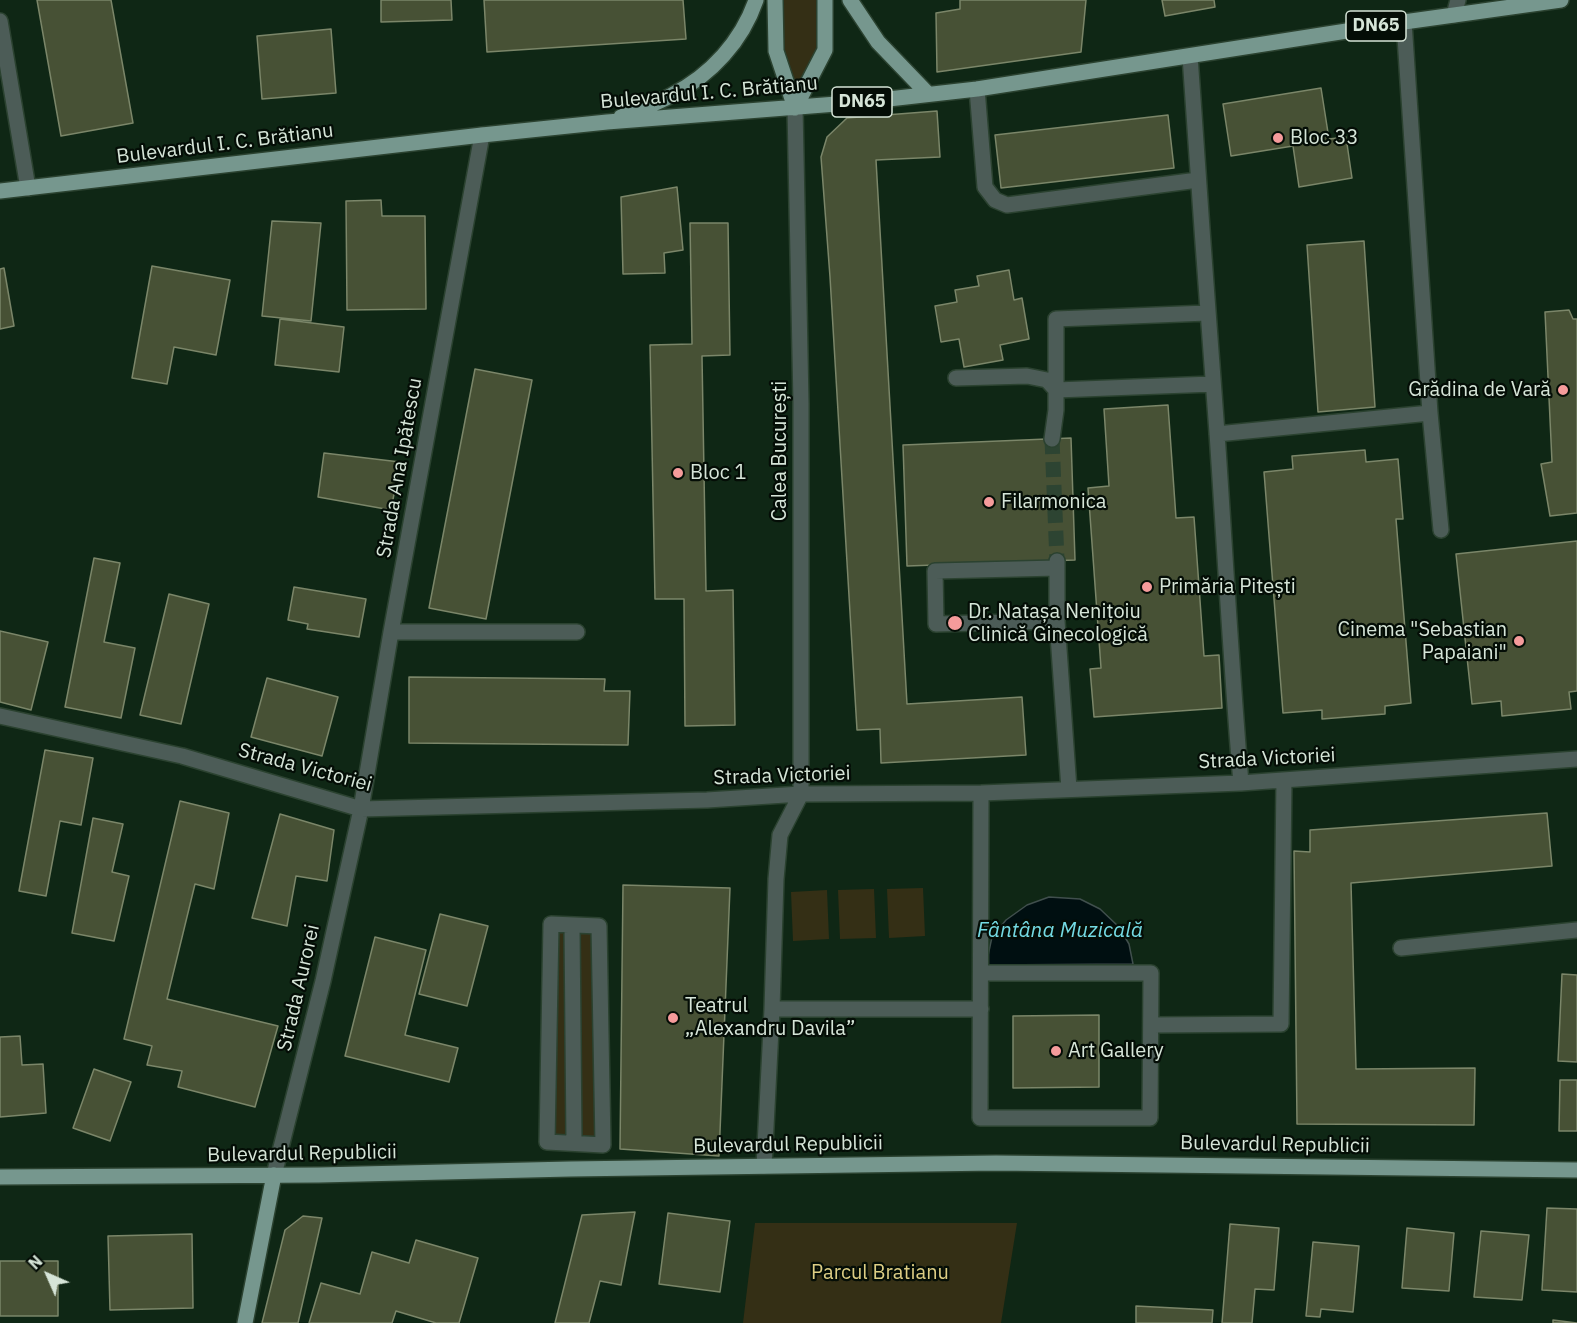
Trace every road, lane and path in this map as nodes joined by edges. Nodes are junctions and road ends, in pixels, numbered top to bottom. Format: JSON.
{"nodes":[{"id":1,"x":756,"y":0,"type":"edge"},
{"id":2,"x":776,"y":0,"type":"edge"},
{"id":3,"x":825,"y":0,"type":"edge"},
{"id":4,"x":850,"y":0,"type":"edge"},
{"id":5,"x":1561,"y":0,"type":"edge"},
{"id":6,"x":1456,"y":7,"type":"edge"},
{"id":7,"x":0,"y":21,"type":"edge"},
{"id":8,"x":1404,"y":22,"type":"junction"},
{"id":9,"x":1190,"y":56,"type":"junction"},
{"id":10,"x":977,"y":89,"type":"junction"},
{"id":11,"x":928,"y":94,"type":"junction"},
{"id":12,"x":795,"y":108,"type":"junction"},
{"id":13,"x":607,"y":122,"type":"junction"},
{"id":14,"x":482,"y":135,"type":"junction"},
{"id":15,"x":1198,"y":180,"type":"junction"},
{"id":16,"x":28,"y":188,"type":"junction"},
{"id":17,"x":0,"y":191,"type":"edge"},
{"id":18,"x":1207,"y":313,"type":"junction"},
{"id":19,"x":956,"y":378,"type":"dead end"},
{"id":20,"x":1213,"y":384,"type":"junction"},
{"id":21,"x":1056,"y":390,"type":"junction"},
{"id":22,"x":1430,"y":413,"type":"junction"},
{"id":23,"x":1217,"y":434,"type":"junction"},
{"id":24,"x":1052,"y":440,"type":"tunnel mouth"},
{"id":25,"x":1441,"y":530,"type":"dead end"},
{"id":26,"x":1057,"y":621,"type":"junction"},
{"id":27,"x":391,"y":632,"type":"junction"},
{"id":28,"x":577,"y":632,"type":"dead end"},
{"id":29,"x":0,"y":716,"type":"edge"},
{"id":30,"x":1577,"y":759,"type":"edge"},
{"id":31,"x":1284,"y":780,"type":"junction"},
{"id":32,"x":1241,"y":783,"type":"junction"},
{"id":33,"x":1069,"y":789,"type":"junction"},
{"id":34,"x":981,"y":793,"type":"junction"},
{"id":35,"x":801,"y":794,"type":"junction"},
{"id":36,"x":361,"y":809,"type":"junction"},
{"id":37,"x":573,"y":926,"type":"junction"},
{"id":38,"x":1577,"y":930,"type":"edge"},
{"id":39,"x":1401,"y":948,"type":"dead end"},
{"id":40,"x":981,"y":973,"type":"junction"},
{"id":41,"x":981,"y":1008,"type":"junction"},
{"id":42,"x":772,"y":1009,"type":"junction"},
{"id":43,"x":1150,"y":1025,"type":"junction"},
{"id":44,"x":574,"y":1143,"type":"junction"},
{"id":45,"x":764,"y":1166,"type":"junction"},
{"id":46,"x":1577,"y":1170,"type":"edge"},
{"id":47,"x":274,"y":1175,"type":"junction"},
{"id":48,"x":0,"y":1177,"type":"edge"},
{"id":49,"x":245,"y":1323,"type":"edge"}],
"edges":[{"from":1,"to":13,"type":"main road"},
{"from":2,"to":12,"type":"main road","name":"Calea București"},
{"from":3,"to":12,"type":"main road","name":"Calea București","number":"DN65"},
{"from":4,"to":11,"type":"main road","number":"DN65"},
{"from":5,"to":6,"type":"main road","name":"Bulevardul I. C. Brătianu","number":"DN65"},
{"from":6,"to":8,"type":"main road","name":"Bulevardul I. C. Brătianu","number":"DN65"},
{"from":7,"to":16,"type":"street"},
{"from":8,"to":9,"type":"main road","name":"Bulevardul I. C. Brătianu","number":"DN65"},
{"from":8,"to":22,"type":"street"},
{"from":9,"to":10,"type":"main road","name":"Bulevardul I. C. Brătianu","number":"DN65"},
{"from":9,"to":15,"type":"street"},
{"from":10,"to":11,"type":"main road","name":"Bulevardul I. C. Brătianu","number":"DN65"},
{"from":10,"to":15,"type":"street"},
{"from":11,"to":12,"type":"main road","name":"Bulevardul I. C. Brătianu","number":"DN65"},
{"from":12,"to":13,"type":"main road","name":"Bulevardul I. C. Brătianu"},
{"from":12,"to":35,"type":"street","name":"Calea București"},
{"from":13,"to":14,"type":"main road","name":"Bulevardul I. C. Brătianu"},
{"from":14,"to":16,"type":"main road","name":"Bulevardul I. C. Brătianu"},
{"from":14,"to":27,"type":"street","name":"Strada Ana Ipătescu"},
{"from":15,"to":18,"type":"street"},
{"from":16,"to":17,"type":"main road","name":"Bulevardul I. C. Brătianu"},
{"from":18,"to":20,"type":"street"},
{"from":18,"to":21,"type":"street"},
{"from":19,"to":21,"type":"street"},
{"from":20,"to":21,"type":"street"},
{"from":20,"to":23,"type":"street"},
{"from":21,"to":24,"type":"street"},
{"from":22,"to":23,"type":"street"},
{"from":22,"to":25,"type":"street"},
{"from":23,"to":32,"type":"street"},
{"from":26,"to":26,"type":"street"},
{"from":26,"to":33,"type":"street"},
{"from":27,"to":28,"type":"street"},
{"from":27,"to":36,"type":"street","name":"Strada Ana Ipătescu"},
{"from":29,"to":36,"type":"street","name":"Strada Victoriei"},
{"from":30,"to":31,"type":"street","name":"Strada Victoriei"},
{"from":31,"to":32,"type":"street","name":"Strada Victoriei"},
{"from":31,"to":43,"type":"street"},
{"from":32,"to":33,"type":"street","name":"Strada Victoriei"},
{"from":33,"to":34,"type":"street","name":"Strada Victoriei"},
{"from":34,"to":35,"type":"street","name":"Strada Victoriei"},
{"from":34,"to":40,"type":"street"},
{"from":35,"to":36,"type":"street","name":"Strada Victoriei"},
{"from":35,"to":42,"type":"street"},
{"from":36,"to":47,"type":"street","name":"Strada Aurorei"},
{"from":37,"to":44,"type":"street"},
{"from":37,"to":44,"type":"street"},
{"from":37,"to":44,"type":"street"},
{"from":38,"to":39,"type":"street"},
{"from":40,"to":41,"type":"street"},
{"from":40,"to":43,"type":"street"},
{"from":41,"to":42,"type":"street"},
{"from":41,"to":43,"type":"street"},
{"from":42,"to":45,"type":"street"},
{"from":45,"to":46,"type":"main road","name":"Bulevardul Republicii"},
{"from":45,"to":47,"type":"main road","name":"Bulevardul Republicii"},
{"from":47,"to":48,"type":"main road","name":"Bulevardul Republicii"},
{"from":47,"to":49,"type":"main road"}]}
